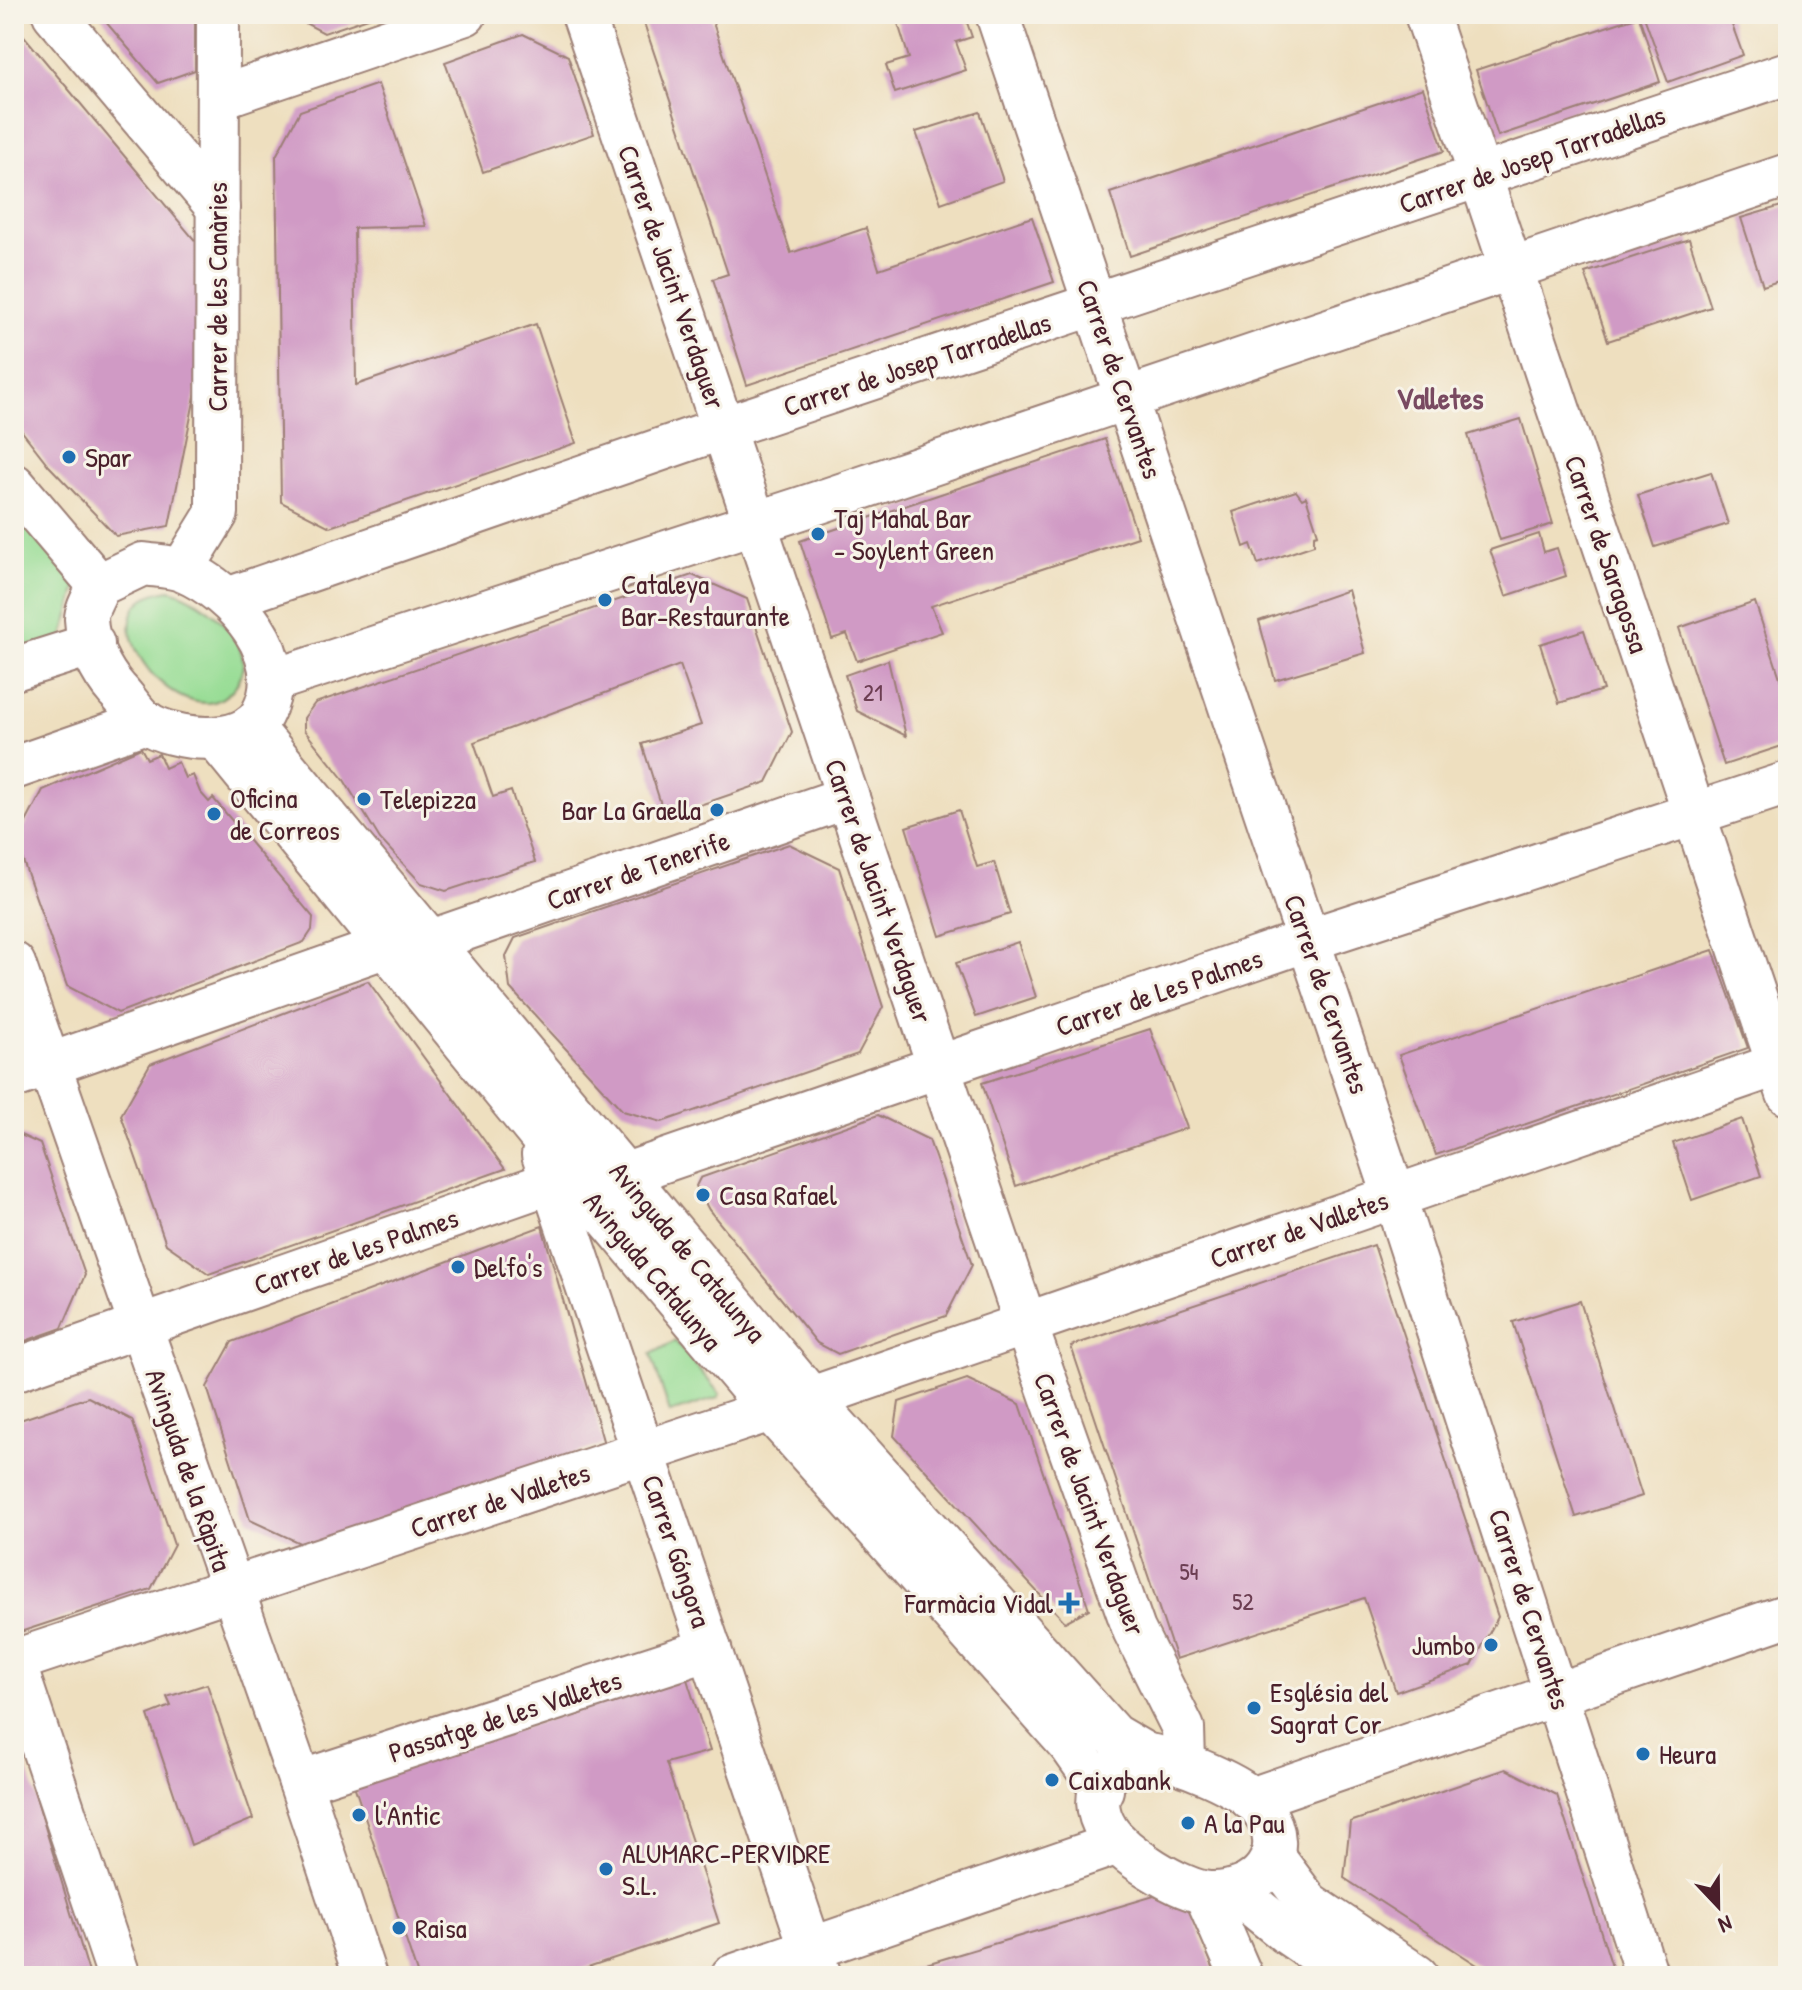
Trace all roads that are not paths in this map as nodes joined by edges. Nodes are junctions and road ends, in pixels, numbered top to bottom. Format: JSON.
{"nodes":[{"id":1,"x":54,"y":14,"type":"edge"},
{"id":2,"x":218,"y":14,"type":"edge"},
{"id":3,"x":465,"y":14,"type":"edge"},
{"id":4,"x":583,"y":14,"type":"edge"},
{"id":5,"x":997,"y":14,"type":"edge"},
{"id":6,"x":1426,"y":14,"type":"edge"},
{"id":7,"x":1788,"y":73,"type":"edge"},
{"id":8,"x":218,"y":98,"type":"junction"},
{"id":9,"x":1788,"y":175,"type":"edge"},
{"id":10,"x":1480,"y":176,"type":"junction"},
{"id":11,"x":218,"y":208,"type":"junction"},
{"id":12,"x":1511,"y":268,"type":"junction"},
{"id":13,"x":1095,"y":305,"type":"junction"},
{"id":14,"x":1126,"y":398,"type":"junction"},
{"id":15,"x":723,"y":428,"type":"junction"},
{"id":16,"x":14,"y":485,"type":"edge"},
{"id":17,"x":755,"y":523,"type":"junction"},
{"id":18,"x":182,"y":570,"type":"junction"},
{"id":19,"x":99,"y":585,"type":"junction"},
{"id":20,"x":230,"y":598,"type":"junction"},
{"id":21,"x":93,"y":644,"type":"junction"},
{"id":22,"x":14,"y":669,"type":"edge"},
{"id":23,"x":272,"y":681,"type":"junction"},
{"id":24,"x":146,"y":722,"type":"junction"},
{"id":25,"x":234,"y":733,"type":"junction"},
{"id":26,"x":14,"y":768,"type":"edge"},
{"id":27,"x":1788,"y":783,"type":"edge"},
{"id":28,"x":848,"y":797,"type":"junction"},
{"id":29,"x":1694,"y":814,"type":"junction"},
{"id":30,"x":1308,"y":940,"type":"junction"},
{"id":31,"x":428,"y":942,"type":"junction"},
{"id":32,"x":387,"y":946,"type":"junction"},
{"id":33,"x":14,"y":964,"type":"edge"},
{"id":34,"x":939,"y":1068,"type":"junction"},
{"id":35,"x":32,"y":1071,"type":"edge"},
{"id":36,"x":1785,"y":1073,"type":"edge"},
{"id":37,"x":623,"y":1175,"type":"junction"},
{"id":38,"x":562,"y":1179,"type":"junction"},
{"id":39,"x":1394,"y":1195,"type":"junction"},
{"id":40,"x":1026,"y":1325,"type":"junction"},
{"id":41,"x":139,"y":1326,"type":"junction"},
{"id":42,"x":14,"y":1370,"type":"edge"},
{"id":43,"x":811,"y":1398,"type":"junction"},
{"id":44,"x":770,"y":1410,"type":"junction"},
{"id":45,"x":644,"y":1453,"type":"junction"},
{"id":46,"x":229,"y":1587,"type":"junction"},
{"id":47,"x":1788,"y":1615,"type":"edge"},
{"id":48,"x":710,"y":1649,"type":"junction"},
{"id":49,"x":14,"y":1661,"type":"edge"},
{"id":50,"x":1558,"y":1692,"type":"junction"},
{"id":51,"x":1166,"y":1758,"type":"junction"},
{"id":52,"x":300,"y":1782,"type":"junction"},
{"id":53,"x":1102,"y":1790,"type":"junction"},
{"id":54,"x":1251,"y":1799,"type":"junction"},
{"id":55,"x":1118,"y":1843,"type":"junction"},
{"id":56,"x":1272,"y":1855,"type":"junction"},
{"id":57,"x":1220,"y":1892,"type":"junction"},
{"id":58,"x":815,"y":1963,"type":"edge"},
{"id":59,"x":119,"y":1976,"type":"edge"},
{"id":60,"x":365,"y":1976,"type":"edge"},
{"id":61,"x":732,"y":1976,"type":"edge"},
{"id":62,"x":1241,"y":1976,"type":"edge"},
{"id":63,"x":1350,"y":1976,"type":"edge"},
{"id":64,"x":1417,"y":1976,"type":"edge"},
{"id":65,"x":1647,"y":1976,"type":"edge"}],
"edges":[{"from":1,"to":11,"type":"street"},
{"from":2,"to":8,"type":"street","name":"Carrer de les Canàries"},
{"from":3,"to":8,"type":"street"},
{"from":4,"to":15,"type":"street","name":"Carrer de Jacint Verdaguer"},
{"from":5,"to":13,"type":"street","name":"Carrer de Cervantes"},
{"from":6,"to":10,"type":"street","name":"Carrer de Saragossa"},
{"from":7,"to":10,"type":"street","name":"Carrer de Josep Tarradellas"},
{"from":8,"to":11,"type":"street","name":"Carrer de les Canàries"},
{"from":9,"to":12,"type":"street"},
{"from":10,"to":12,"type":"street","name":"Carrer de Saragossa"},
{"from":10,"to":13,"type":"street","name":"Carrer de Josep Tarradellas"},
{"from":11,"to":18,"type":"street","name":"Carrer de les Canàries"},
{"from":12,"to":14,"type":"street"},
{"from":12,"to":29,"type":"street","name":"Carrer de Saragossa"},
{"from":13,"to":14,"type":"street","name":"Carrer de Cervantes"},
{"from":13,"to":15,"type":"street","name":"Carrer de Josep Tarradellas"},
{"from":14,"to":17,"type":"street"},
{"from":14,"to":30,"type":"street","name":"Carrer de Cervantes"},
{"from":15,"to":17,"type":"street","name":"Carrer de Jacint Verdaguer"},
{"from":15,"to":20,"type":"street","name":"Carrer de Josep Tarradellas"},
{"from":16,"to":19,"type":"street"},
{"from":17,"to":23,"type":"street"},
{"from":17,"to":28,"type":"street","name":"Carrer de Jacint Verdaguer"},
{"from":18,"to":19,"type":"street"},
{"from":18,"to":20,"type":"street"},
{"from":19,"to":21,"type":"street"},
{"from":20,"to":23,"type":"street"},
{"from":21,"to":22,"type":"street"},
{"from":21,"to":24,"type":"street"},
{"from":23,"to":25,"type":"street"},
{"from":24,"to":25,"type":"street"},
{"from":24,"to":26,"type":"street"},
{"from":25,"to":31,"type":"street","name":"Avinguda de Catalunya"},
{"from":25,"to":32,"type":"street"},
{"from":27,"to":29,"type":"street","name":"Carrer de Les Palmes"},
{"from":28,"to":31,"type":"street","name":"Carrer de Tenerife"},
{"from":28,"to":34,"type":"street","name":"Carrer de Jacint Verdaguer"},
{"from":29,"to":30,"type":"street","name":"Carrer de Les Palmes"},
{"from":29,"to":36,"type":"street","name":"Carrer de Saragossa"},
{"from":30,"to":34,"type":"street","name":"Carrer de Les Palmes"},
{"from":30,"to":39,"type":"street","name":"Carrer de Cervantes"},
{"from":31,"to":37,"type":"street","name":"Avinguda de Catalunya"},
{"from":32,"to":35,"type":"street"},
{"from":32,"to":38,"type":"street","name":"Carrer Góngora"},
{"from":33,"to":35,"type":"street","name":"Avinguda de la Ràpita"},
{"from":34,"to":37,"type":"street","name":"Carrer de Les Palmes"},
{"from":34,"to":40,"type":"street","name":"Carrer de Jacint Verdaguer"},
{"from":35,"to":41,"type":"street","name":"Avinguda de la Ràpita"},
{"from":36,"to":39,"type":"street","name":"Carrer de Valletes"},
{"from":37,"to":43,"type":"street","name":"Avinguda de Catalunya"},
{"from":38,"to":41,"type":"street","name":"Carrer de les Palmes"},
{"from":38,"to":44,"type":"street","name":"Avinguda Catalunya"},
{"from":38,"to":45,"type":"street","name":"Carrer Góngora"},
{"from":39,"to":40,"type":"street","name":"Carrer de Valletes"},
{"from":39,"to":50,"type":"street","name":"Carrer de Cervantes"},
{"from":40,"to":43,"type":"street","name":"Carrer de Valletes"},
{"from":40,"to":51,"type":"street","name":"Carrer de Jacint Verdaguer"},
{"from":41,"to":42,"type":"street","name":"Carrer de les Palmes"},
{"from":41,"to":46,"type":"street","name":"Avinguda de la Ràpita"},
{"from":43,"to":51,"type":"street","name":"Avinguda de Catalunya"},
{"from":44,"to":45,"type":"street","name":"Carrer de Valletes"},
{"from":44,"to":53,"type":"street","name":"Avinguda Catalunya"},
{"from":45,"to":46,"type":"street","name":"Carrer de Valletes"},
{"from":45,"to":48,"type":"street","name":"Carrer Góngora"},
{"from":46,"to":49,"type":"street","name":"Carrer de Valletes"},
{"from":46,"to":52,"type":"street","name":"Avinguda de la Ràpita"},
{"from":47,"to":50,"type":"street"},
{"from":48,"to":52,"type":"street","name":"Passatge de les Valletes"},
{"from":48,"to":58,"type":"street","name":"Carrer Góngora"},
{"from":49,"to":59,"type":"street"},
{"from":50,"to":54,"type":"street"},
{"from":50,"to":65,"type":"street","name":"Carrer de Cervantes"},
{"from":51,"to":53,"type":"street"},
{"from":51,"to":54,"type":"street"},
{"from":52,"to":60,"type":"street","name":"Avinguda de la Ràpita"},
{"from":53,"to":55,"type":"street"},
{"from":54,"to":56,"type":"street"},
{"from":55,"to":57,"type":"street"},
{"from":55,"to":58,"type":"street"},
{"from":56,"to":57,"type":"street"},
{"from":56,"to":64,"type":"street"},
{"from":57,"to":62,"type":"street"},
{"from":57,"to":63,"type":"street"},
{"from":58,"to":61,"type":"street"}]}
